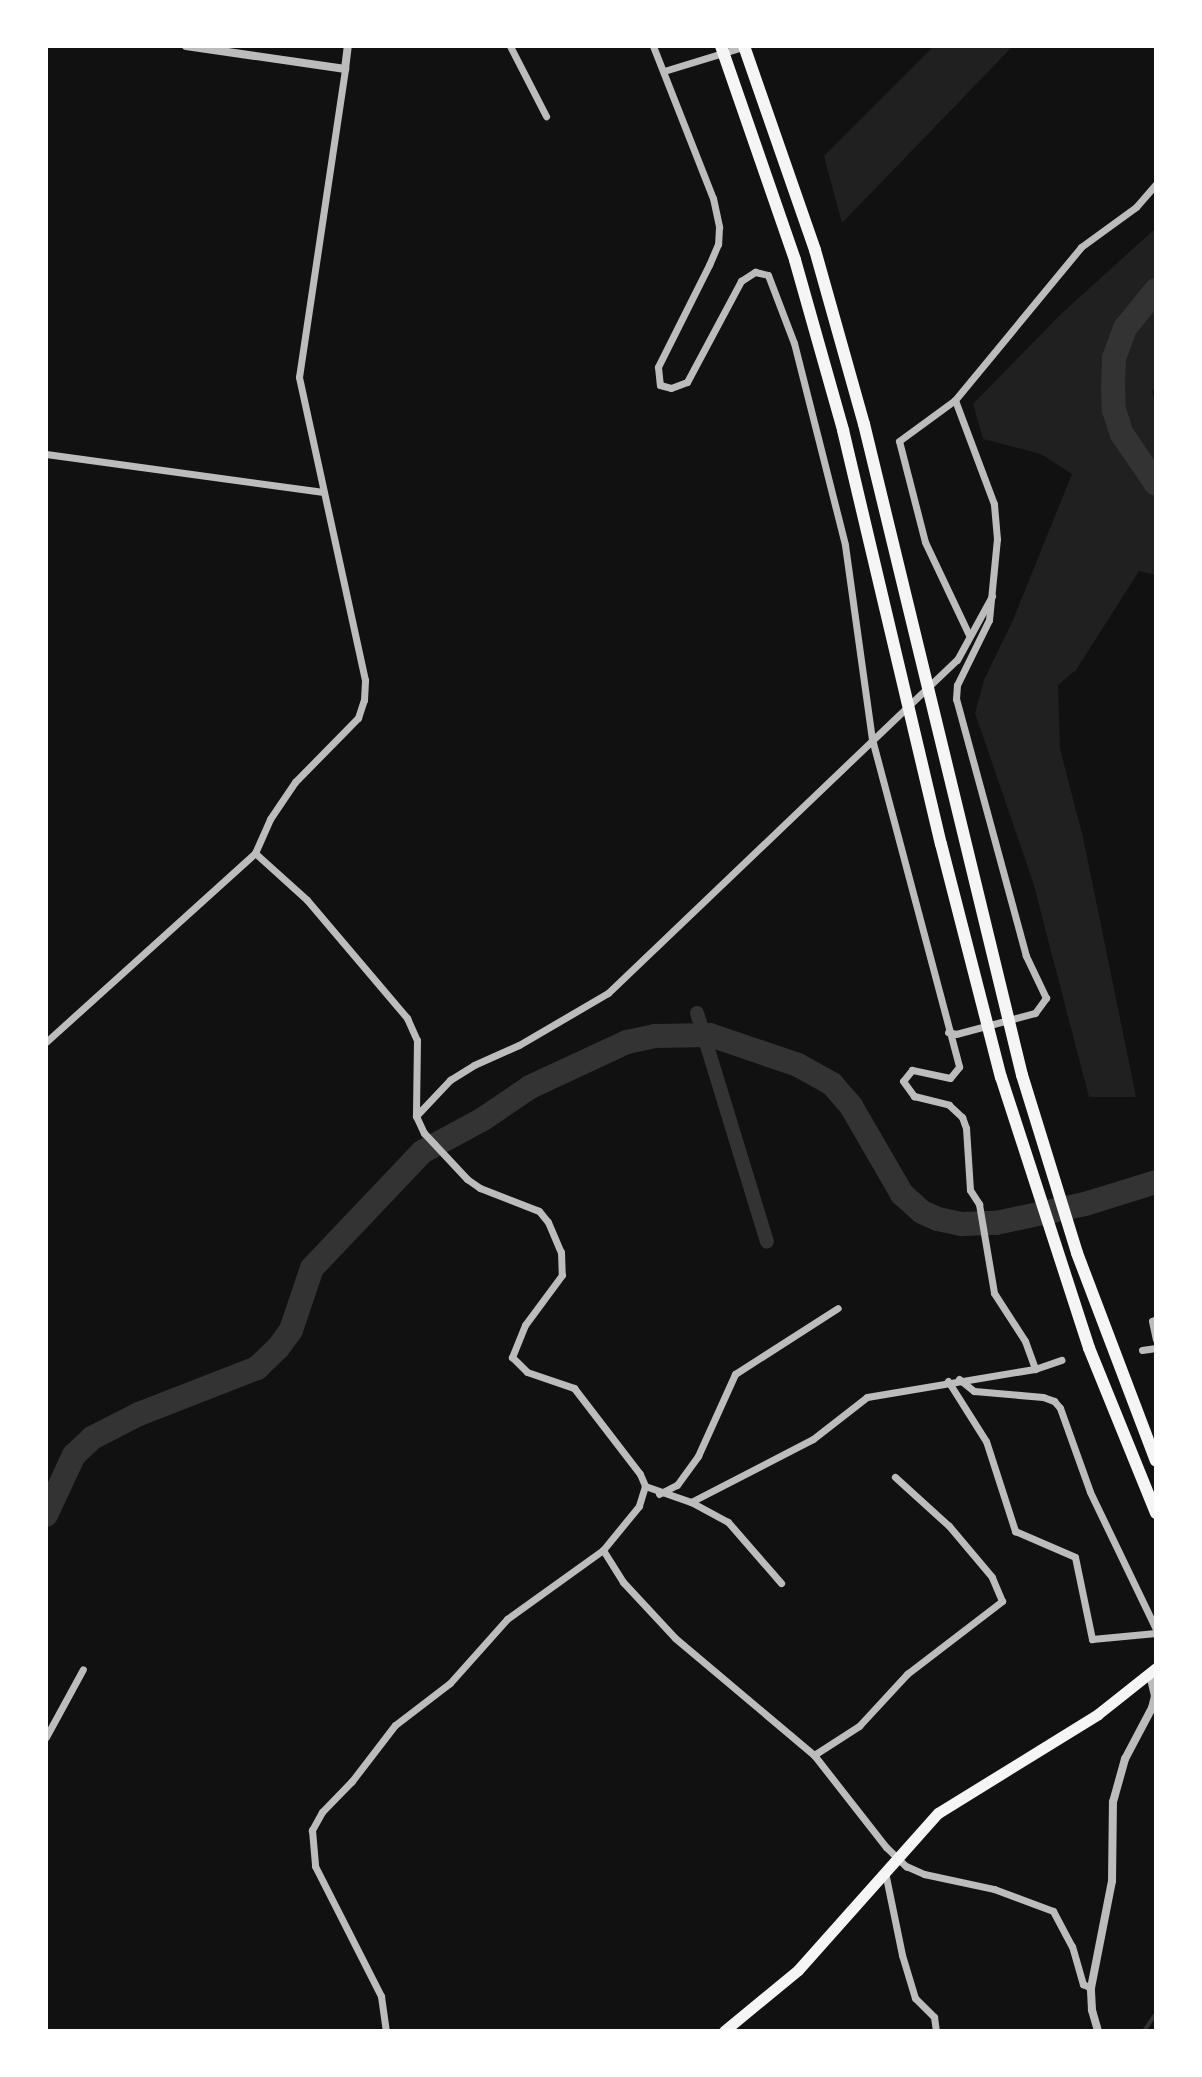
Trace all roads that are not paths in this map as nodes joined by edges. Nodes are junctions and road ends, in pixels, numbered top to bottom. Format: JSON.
{"nodes":[{"id":1,"x":186,"y":46,"type":"edge"},
{"id":2,"x":348,"y":46,"type":"edge"},
{"id":3,"x":510,"y":46,"type":"edge"},
{"id":4,"x":653,"y":46,"type":"edge"},
{"id":5,"x":721,"y":46,"type":"edge"},
{"id":6,"x":745,"y":46,"type":"edge"},
{"id":7,"x":345,"y":69,"type":"junction"},
{"id":8,"x":664,"y":71,"type":"junction"},
{"id":9,"x":546,"y":116,"type":"dead end"},
{"id":10,"x":1156,"y":184,"type":"edge"},
{"id":11,"x":955,"y":400,"type":"junction"},
{"id":12,"x":46,"y":454,"type":"edge"},
{"id":13,"x":323,"y":492,"type":"junction"},
{"id":14,"x":992,"y":596,"type":"junction"},
{"id":15,"x":969,"y":635,"type":"junction"},
{"id":16,"x":872,"y":739,"type":"junction"},
{"id":17,"x":255,"y":853,"type":"junction"},
{"id":18,"x":952,"y":1033,"type":"junction"},
{"id":19,"x":46,"y":1042,"type":"edge"},
{"id":20,"x":416,"y":1116,"type":"junction"},
{"id":21,"x":838,"y":1308,"type":"dead end"},
{"id":22,"x":1156,"y":1319,"type":"edge"},
{"id":23,"x":1156,"y":1340,"type":"edge"},
{"id":24,"x":1156,"y":1348,"type":"edge"},
{"id":25,"x":1142,"y":1350,"type":"dead end"},
{"id":26,"x":1061,"y":1360,"type":"dead end"},
{"id":27,"x":1035,"y":1369,"type":"junction"},
{"id":28,"x":959,"y":1379,"type":"junction"},
{"id":29,"x":948,"y":1381,"type":"junction"},
{"id":30,"x":1156,"y":1461,"type":"edge"},
{"id":31,"x":895,"y":1477,"type":"dead end"},
{"id":32,"x":645,"y":1486,"type":"junction"},
{"id":33,"x":659,"y":1494,"type":"junction"},
{"id":34,"x":691,"y":1502,"type":"junction"},
{"id":35,"x":1156,"y":1513,"type":"edge"},
{"id":36,"x":603,"y":1550,"type":"junction"},
{"id":37,"x":781,"y":1583,"type":"dead end"},
{"id":38,"x":1156,"y":1631,"type":"edge"},
{"id":39,"x":83,"y":1669,"type":"dead end"},
{"id":40,"x":1153,"y":1671,"type":"edge"},
{"id":41,"x":1156,"y":1696,"type":"edge"},
{"id":42,"x":46,"y":1737,"type":"edge"},
{"id":43,"x":814,"y":1755,"type":"junction"},
{"id":44,"x":896,"y":1856,"type":"junction"},
{"id":45,"x":885,"y":1870,"type":"junction"},
{"id":46,"x":1091,"y":1988,"type":"junction"},
{"id":47,"x":386,"y":2031,"type":"edge"},
{"id":48,"x":724,"y":2031,"type":"edge"},
{"id":49,"x":936,"y":2031,"type":"edge"},
{"id":50,"x":1098,"y":2031,"type":"edge"}],
"edges":[{"from":1,"to":7,"type":"street"},
{"from":2,"to":7,"type":"street"},
{"from":3,"to":9,"type":"street"},
{"from":4,"to":8,"type":"street"},
{"from":5,"to":35,"type":"highway"},
{"from":6,"to":8,"type":"street"},
{"from":6,"to":30,"type":"highway"},
{"from":7,"to":13,"type":"street"},
{"from":8,"to":16,"type":"street"},
{"from":10,"to":11,"type":"street"},
{"from":11,"to":14,"type":"street"},
{"from":11,"to":15,"type":"street"},
{"from":12,"to":13,"type":"street"},
{"from":13,"to":17,"type":"street"},
{"from":14,"to":15,"type":"street"},
{"from":14,"to":18,"type":"street"},
{"from":15,"to":16,"type":"street"},
{"from":16,"to":18,"type":"street"},
{"from":16,"to":20,"type":"street"},
{"from":17,"to":19,"type":"street"},
{"from":17,"to":20,"type":"street"},
{"from":18,"to":27,"type":"street"},
{"from":20,"to":32,"type":"street"},
{"from":21,"to":33,"type":"street"},
{"from":22,"to":23,"type":"street"},
{"from":24,"to":25,"type":"street"},
{"from":26,"to":27,"type":"street"},
{"from":27,"to":28,"type":"street"},
{"from":28,"to":29,"type":"street"},
{"from":28,"to":38,"type":"street"},
{"from":29,"to":34,"type":"street"},
{"from":29,"to":38,"type":"street"},
{"from":31,"to":43,"type":"street"},
{"from":32,"to":33,"type":"street"},
{"from":32,"to":36,"type":"street"},
{"from":33,"to":34,"type":"street"},
{"from":34,"to":37,"type":"street"},
{"from":36,"to":43,"type":"street"},
{"from":36,"to":47,"type":"street"},
{"from":39,"to":42,"type":"street"},
{"from":40,"to":41,"type":"street"},
{"from":40,"to":44,"type":"highway"},
{"from":41,"to":46,"type":"street"},
{"from":43,"to":44,"type":"street"},
{"from":44,"to":45,"type":"highway"},
{"from":44,"to":46,"type":"street"},
{"from":45,"to":48,"type":"highway"},
{"from":45,"to":49,"type":"street"},
{"from":46,"to":50,"type":"street"}]}
